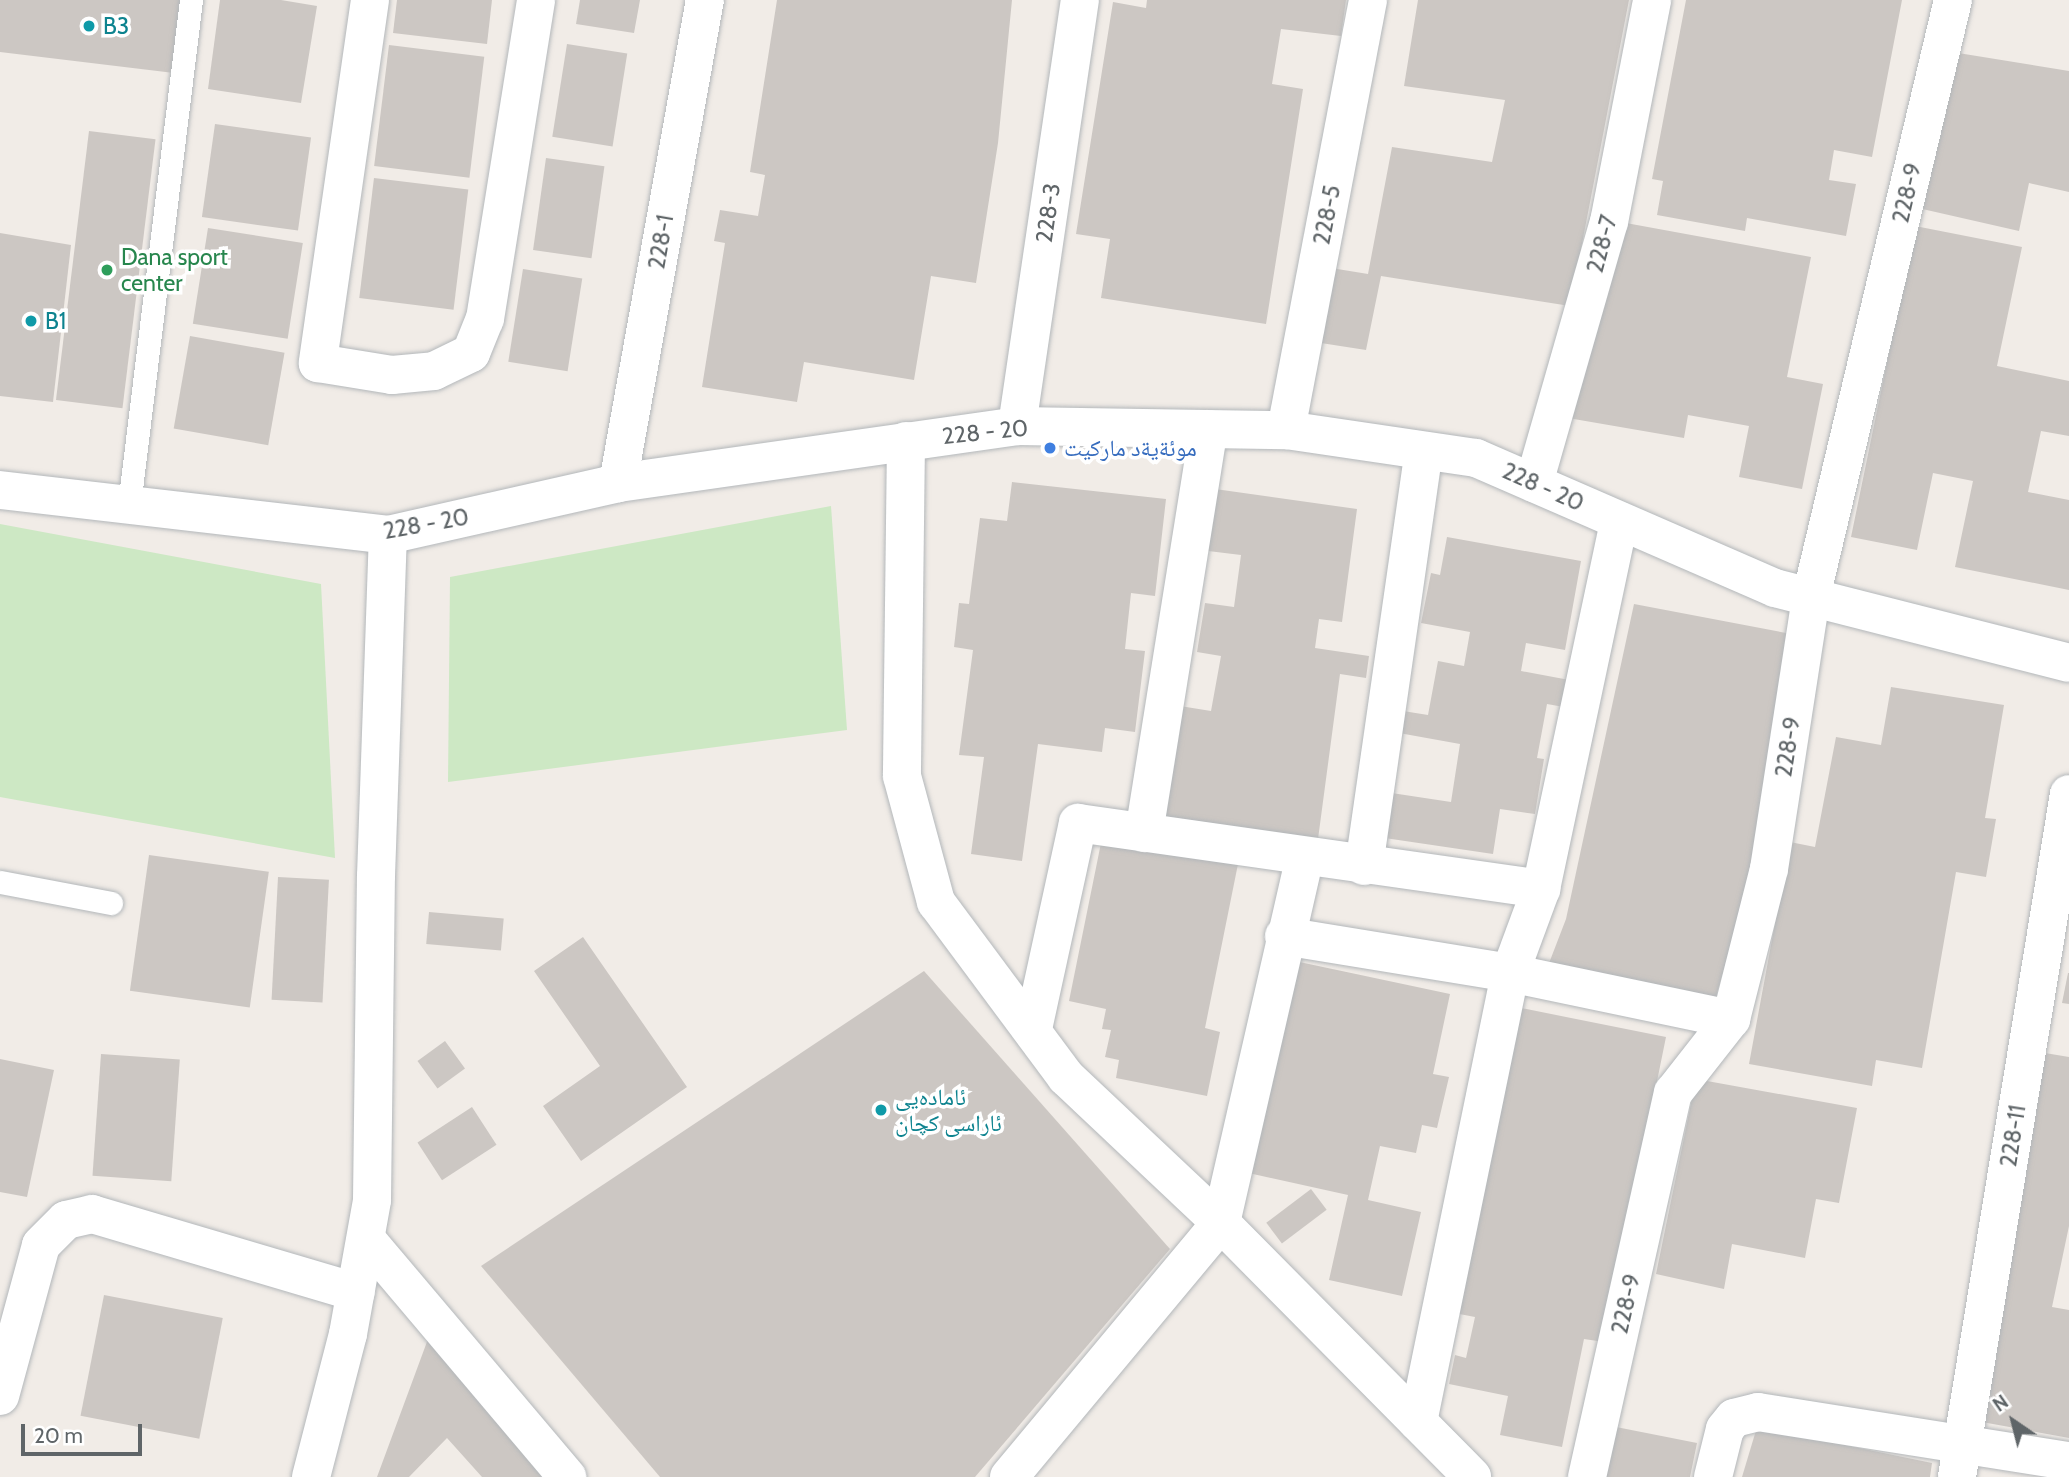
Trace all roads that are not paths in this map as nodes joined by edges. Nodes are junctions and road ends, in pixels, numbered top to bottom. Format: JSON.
{"nodes":[{"id":1,"x":191,"y":0,"type":"edge"},
{"id":2,"x":370,"y":0,"type":"edge"},
{"id":3,"x":537,"y":0,"type":"edge"},
{"id":4,"x":705,"y":0,"type":"edge"},
{"id":5,"x":1080,"y":0,"type":"edge"},
{"id":6,"x":1368,"y":0,"type":"edge"},
{"id":7,"x":1652,"y":0,"type":"edge"},
{"id":8,"x":1952,"y":0,"type":"edge"},
{"id":9,"x":1017,"y":426,"type":"junction"},
{"id":10,"x":1209,"y":429,"type":"junction"},
{"id":11,"x":1286,"y":430,"type":"junction"},
{"id":12,"x":906,"y":441,"type":"junction"},
{"id":13,"x":1424,"y":451,"type":"junction"},
{"id":14,"x":618,"y":483,"type":"junction"},
{"id":15,"x":1534,"y":483,"type":"junction"},
{"id":16,"x":0,"y":490,"type":"edge"},
{"id":17,"x":129,"y":505,"type":"junction"},
{"id":18,"x":1619,"y":521,"type":"junction"},
{"id":19,"x":388,"y":535,"type":"junction"},
{"id":20,"x":1811,"y":597,"type":"junction"},
{"id":21,"x":2069,"y":663,"type":"edge"},
{"id":22,"x":2069,"y":794,"type":"edge"},
{"id":23,"x":1143,"y":833,"type":"junction"},
{"id":24,"x":1305,"y":857,"type":"junction"},
{"id":25,"x":1364,"y":866,"type":"junction"},
{"id":26,"x":0,"y":882,"type":"edge"},
{"id":27,"x":1541,"y":889,"type":"junction"},
{"id":28,"x":111,"y":903,"type":"dead end"},
{"id":29,"x":2060,"y":904,"type":"edge"},
{"id":30,"x":1284,"y":936,"type":"junction"},
{"id":31,"x":1510,"y":972,"type":"junction"},
{"id":32,"x":1731,"y":1019,"type":"junction"},
{"id":33,"x":1033,"y":1029,"type":"junction"},
{"id":34,"x":1221,"y":1223,"type":"junction"},
{"id":35,"x":366,"y":1239,"type":"junction"},
{"id":36,"x":356,"y":1292,"type":"junction"},
{"id":37,"x":3,"y":1374,"type":"edge"},
{"id":38,"x":1418,"y":1422,"type":"junction"},
{"id":39,"x":1960,"y":1459,"type":"edge"},
{"id":40,"x":2069,"y":1461,"type":"edge"},
{"id":41,"x":311,"y":1477,"type":"edge"},
{"id":42,"x":567,"y":1477,"type":"edge"},
{"id":43,"x":1009,"y":1477,"type":"edge"},
{"id":44,"x":1472,"y":1477,"type":"edge"},
{"id":45,"x":1587,"y":1477,"type":"edge"},
{"id":46,"x":1713,"y":1477,"type":"edge"}],
"edges":[{"from":1,"to":17,"type":"lane"},
{"from":2,"to":3,"type":"street"},
{"from":4,"to":14,"type":"street","name":"228-1"},
{"from":5,"to":9,"type":"street","name":"228-3"},
{"from":6,"to":11,"type":"street","name":"228-5"},
{"from":7,"to":15,"type":"street","name":"228-7"},
{"from":8,"to":20,"type":"street","name":"228-9"},
{"from":9,"to":10,"type":"street","name":"228 - 20"},
{"from":9,"to":12,"type":"street","name":"228 - 20"},
{"from":10,"to":11,"type":"street","name":"228 - 20"},
{"from":10,"to":23,"type":"street"},
{"from":11,"to":13,"type":"street","name":"228 - 20"},
{"from":12,"to":14,"type":"street","name":"228 - 20"},
{"from":12,"to":33,"type":"street"},
{"from":13,"to":15,"type":"street","name":"228 - 20"},
{"from":13,"to":25,"type":"street"},
{"from":14,"to":19,"type":"street","name":"228 - 20"},
{"from":15,"to":18,"type":"street","name":"228 - 20"},
{"from":16,"to":17,"type":"street","name":"228 - 20"},
{"from":17,"to":19,"type":"street","name":"228 - 20"},
{"from":18,"to":20,"type":"street","name":"228 - 20"},
{"from":18,"to":27,"type":"street"},
{"from":19,"to":35,"type":"street"},
{"from":20,"to":21,"type":"street","name":"228 - 20"},
{"from":20,"to":32,"type":"street","name":"228-9"},
{"from":22,"to":29,"type":"street","name":"228-11"},
{"from":23,"to":24,"type":"street"},
{"from":23,"to":33,"type":"street"},
{"from":24,"to":25,"type":"street"},
{"from":24,"to":30,"type":"street"},
{"from":25,"to":27,"type":"street"},
{"from":26,"to":28,"type":"lane"},
{"from":27,"to":31,"type":"street"},
{"from":29,"to":39,"type":"street","name":"228-11"},
{"from":30,"to":31,"type":"street"},
{"from":30,"to":34,"type":"street"},
{"from":31,"to":32,"type":"street"},
{"from":31,"to":38,"type":"street"},
{"from":32,"to":45,"type":"street","name":"228-9"},
{"from":33,"to":34,"type":"street"},
{"from":34,"to":38,"type":"street"},
{"from":34,"to":43,"type":"street"},
{"from":35,"to":36,"type":"street"},
{"from":35,"to":42,"type":"street"},
{"from":36,"to":37,"type":"street"},
{"from":36,"to":41,"type":"street"},
{"from":38,"to":44,"type":"street"},
{"from":39,"to":40,"type":"street"},
{"from":39,"to":46,"type":"street"}]}
